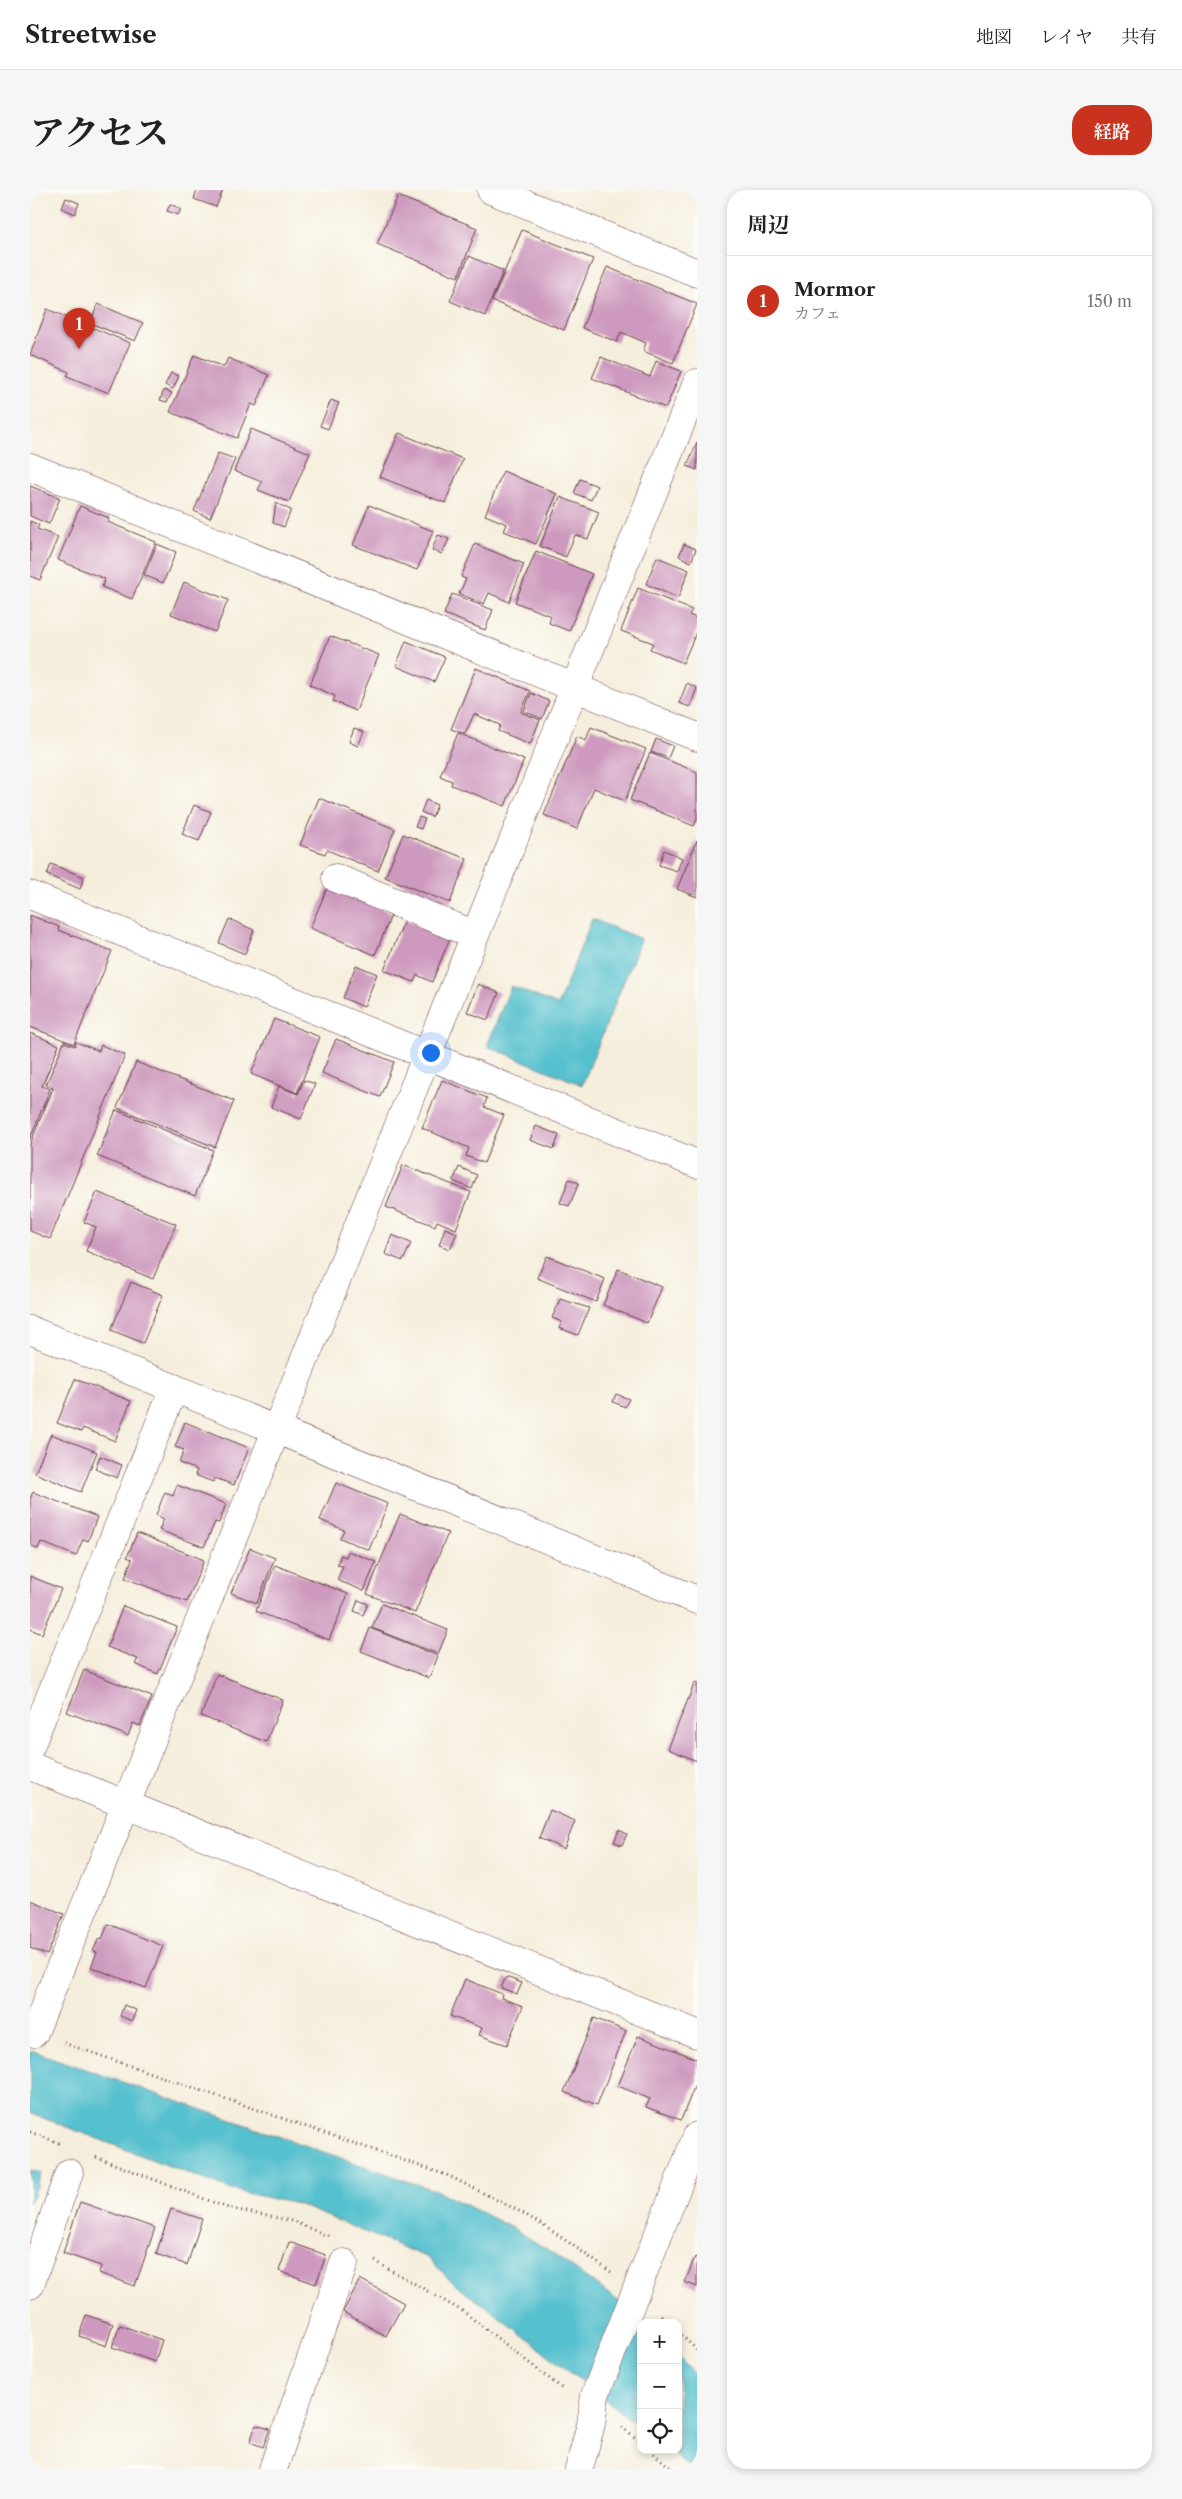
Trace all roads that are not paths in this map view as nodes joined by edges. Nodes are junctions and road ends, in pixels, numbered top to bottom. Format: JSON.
{"nodes":[{"id":1,"x":492,"y":190,"type":"edge"},
{"id":2,"x":697,"y":273,"type":"edge"},
{"id":3,"x":697,"y":383,"type":"edge"},
{"id":4,"x":30,"y":467,"type":"edge"},
{"id":5,"x":574,"y":687,"type":"junction"},
{"id":6,"x":697,"y":737,"type":"edge"},
{"id":7,"x":336,"y":878,"type":"dead end"},
{"id":8,"x":30,"y":895,"type":"edge"},
{"id":9,"x":475,"y":935,"type":"junction"},
{"id":10,"x":426,"y":1056,"type":"junction"},
{"id":11,"x":697,"y":1164,"type":"edge"},
{"id":12,"x":30,"y":1330,"type":"edge"},
{"id":13,"x":174,"y":1388,"type":"junction"},
{"id":14,"x":276,"y":1429,"type":"junction"},
{"id":15,"x":697,"y":1600,"type":"edge"},
{"id":16,"x":30,"y":1747,"type":"edge"},
{"id":17,"x":30,"y":1766,"type":"edge"},
{"id":18,"x":125,"y":1804,"type":"junction"},
{"id":19,"x":34,"y":2033,"type":"road end"},
{"id":20,"x":697,"y":2034,"type":"edge"},
{"id":21,"x":697,"y":2136,"type":"edge"},
{"id":22,"x":69,"y":2173,"type":"dead end"},
{"id":23,"x":344,"y":2263,"type":"dead end"},
{"id":24,"x":30,"y":2285,"type":"edge"},
{"id":25,"x":273,"y":2469,"type":"edge"},
{"id":26,"x":579,"y":2469,"type":"edge"}],
"edges":[{"from":1,"to":2,"type":"street"},
{"from":3,"to":5,"type":"street"},
{"from":4,"to":5,"type":"street"},
{"from":5,"to":6,"type":"street"},
{"from":5,"to":9,"type":"street"},
{"from":7,"to":9,"type":"street"},
{"from":8,"to":10,"type":"street"},
{"from":9,"to":10,"type":"street"},
{"from":10,"to":11,"type":"street"},
{"from":10,"to":14,"type":"street"},
{"from":12,"to":13,"type":"street"},
{"from":13,"to":14,"type":"street"},
{"from":13,"to":16,"type":"street"},
{"from":14,"to":15,"type":"street"},
{"from":14,"to":18,"type":"street"},
{"from":17,"to":18,"type":"street"},
{"from":18,"to":19,"type":"street"},
{"from":18,"to":20,"type":"street"},
{"from":21,"to":26,"type":"street"},
{"from":22,"to":24,"type":"street"},
{"from":23,"to":25,"type":"street"}]}
